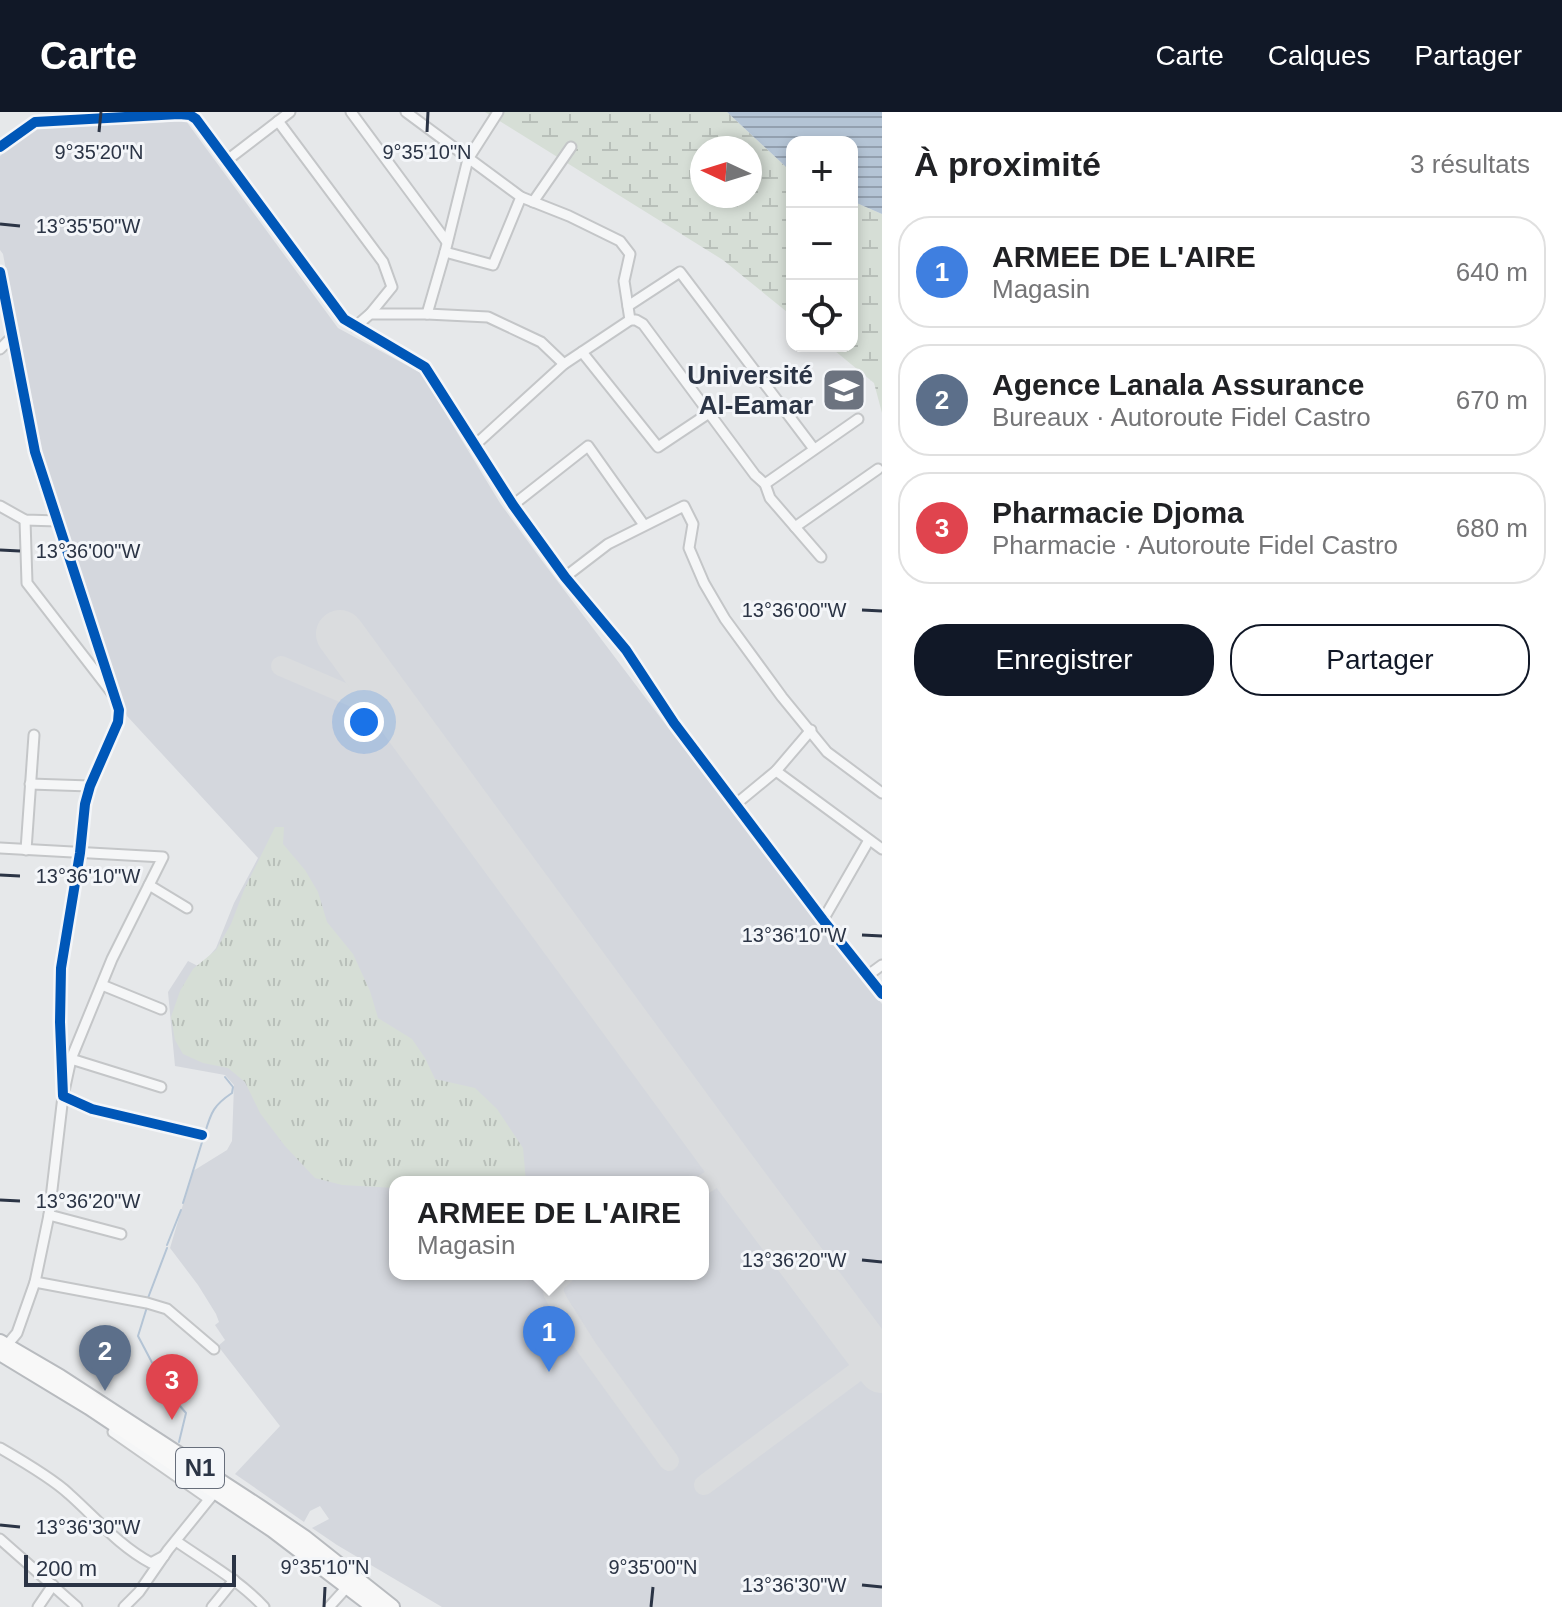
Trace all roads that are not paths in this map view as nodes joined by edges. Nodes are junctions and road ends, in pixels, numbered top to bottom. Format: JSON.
{"nodes":[{"id":1,"x":290,"y":112,"type":"edge"},
{"id":2,"x":351,"y":112,"type":"edge"},
{"id":3,"x":406,"y":112,"type":"edge"},
{"id":4,"x":496,"y":113,"type":"edge"},
{"id":5,"x":121,"y":115,"type":"edge"},
{"id":6,"x":278,"y":121,"type":"junction"},
{"id":7,"x":0,"y":147,"type":"edge"},
{"id":8,"x":571,"y":147,"type":"dead end"},
{"id":9,"x":468,"y":159,"type":"junction"},
{"id":10,"x":226,"y":161,"type":"junction"},
{"id":11,"x":521,"y":197,"type":"junction"},
{"id":12,"x":533,"y":202,"type":"junction"},
{"id":13,"x":446,"y":247,"type":"junction"},
{"id":14,"x":0,"y":272,"type":"edge"},
{"id":15,"x":628,"y":306,"type":"junction"},
{"id":16,"x":370,"y":314,"type":"junction"},
{"id":17,"x":427,"y":314,"type":"junction"},
{"id":18,"x":630,"y":320,"type":"junction"},
{"id":19,"x":355,"y":327,"type":"junction"},
{"id":20,"x":12,"y":337,"type":"junction"},
{"id":21,"x":0,"y":349,"type":"edge"},
{"id":22,"x":582,"y":352,"type":"junction"},
{"id":23,"x":564,"y":364,"type":"junction"},
{"id":24,"x":709,"y":413,"type":"junction"},
{"id":25,"x":858,"y":419,"type":"dead end"},
{"id":26,"x":474,"y":446,"type":"junction"},
{"id":27,"x":814,"y":449,"type":"junction"},
{"id":28,"x":878,"y":469,"type":"dead end"},
{"id":29,"x":765,"y":484,"type":"junction"},
{"id":30,"x":513,"y":505,"type":"junction"},
{"id":31,"x":0,"y":506,"type":"edge"},
{"id":32,"x":25,"y":520,"type":"junction"},
{"id":33,"x":58,"y":521,"type":"junction"},
{"id":34,"x":644,"y":525,"type":"junction"},
{"id":35,"x":795,"y":527,"type":"junction"},
{"id":36,"x":821,"y":557,"type":"dead end"},
{"id":37,"x":565,"y":577,"type":"junction"},
{"id":38,"x":117,"y":699,"type":"junction"},
{"id":39,"x":811,"y":730,"type":"junction"},
{"id":40,"x":34,"y":735,"type":"dead end"},
{"id":41,"x":776,"y":771,"type":"junction"},
{"id":42,"x":30,"y":784,"type":"junction"},
{"id":43,"x":90,"y":786,"type":"junction"},
{"id":44,"x":882,"y":793,"type":"edge"},
{"id":45,"x":736,"y":804,"type":"junction"},
{"id":46,"x":869,"y":840,"type":"junction"},
{"id":47,"x":0,"y":848,"type":"edge"},
{"id":48,"x":882,"y":849,"type":"edge"},
{"id":49,"x":26,"y":850,"type":"junction"},
{"id":50,"x":80,"y":853,"type":"junction"},
{"id":51,"x":149,"y":885,"type":"junction"},
{"id":52,"x":187,"y":908,"type":"dead end"},
{"id":53,"x":823,"y":920,"type":"junction"},
{"id":54,"x":882,"y":965,"type":"edge"},
{"id":55,"x":867,"y":976,"type":"junction"},
{"id":56,"x":102,"y":985,"type":"junction"},
{"id":57,"x":882,"y":994,"type":"edge"},
{"id":58,"x":161,"y":1009,"type":"dead end"},
{"id":59,"x":71,"y":1059,"type":"junction"},
{"id":60,"x":161,"y":1087,"type":"dead end"},
{"id":61,"x":63,"y":1096,"type":"junction"},
{"id":62,"x":202,"y":1135,"type":"dead end"},
{"id":63,"x":49,"y":1215,"type":"junction"},
{"id":64,"x":121,"y":1234,"type":"dead end"},
{"id":65,"x":35,"y":1282,"type":"junction"},
{"id":66,"x":214,"y":1349,"type":"dead end"},
{"id":67,"x":1,"y":1350,"type":"edge"},
{"id":68,"x":113,"y":1432,"type":"dead end"},
{"id":69,"x":0,"y":1448,"type":"edge"},
{"id":70,"x":212,"y":1496,"type":"junction"},
{"id":71,"x":0,"y":1539,"type":"edge"},
{"id":72,"x":176,"y":1541,"type":"junction"},
{"id":73,"x":164,"y":1556,"type":"junction"},
{"id":74,"x":234,"y":1580,"type":"junction"},
{"id":75,"x":53,"y":1585,"type":"junction"},
{"id":76,"x":348,"y":1586,"type":"junction"},
{"id":77,"x":38,"y":1607,"type":"edge"},
{"id":78,"x":77,"y":1607,"type":"edge"},
{"id":79,"x":124,"y":1607,"type":"edge"},
{"id":80,"x":212,"y":1607,"type":"edge"},
{"id":81,"x":264,"y":1607,"type":"edge"},
{"id":82,"x":329,"y":1607,"type":"edge"},
{"id":83,"x":374,"y":1607,"type":"edge"},
{"id":84,"x":392,"y":1607,"type":"edge"}],
"edges":[{"from":1,"to":6,"type":"street"},
{"from":2,"to":13,"type":"street"},
{"from":3,"to":9,"type":"street"},
{"from":4,"to":9,"type":"street"},
{"from":5,"to":7,"type":"street"},
{"from":5,"to":10,"type":"street"},
{"from":6,"to":10,"type":"street"},
{"from":6,"to":16,"type":"street"},
{"from":8,"to":12,"type":"street"},
{"from":9,"to":11,"type":"street"},
{"from":9,"to":13,"type":"street"},
{"from":10,"to":19,"type":"street"},
{"from":11,"to":12,"type":"street"},
{"from":11,"to":13,"type":"street"},
{"from":12,"to":15,"type":"street"},
{"from":13,"to":17,"type":"street"},
{"from":14,"to":20,"type":"street"},
{"from":15,"to":18,"type":"street"},
{"from":15,"to":27,"type":"street"},
{"from":16,"to":17,"type":"street"},
{"from":16,"to":19,"type":"street"},
{"from":17,"to":23,"type":"street"},
{"from":18,"to":22,"type":"street"},
{"from":18,"to":24,"type":"street"},
{"from":19,"to":26,"type":"street"},
{"from":20,"to":21,"type":"street"},
{"from":20,"to":33,"type":"street"},
{"from":22,"to":23,"type":"street"},
{"from":22,"to":24,"type":"street"},
{"from":23,"to":26,"type":"street"},
{"from":24,"to":29,"type":"street"},
{"from":25,"to":27,"type":"street"},
{"from":26,"to":30,"type":"street"},
{"from":27,"to":29,"type":"street"},
{"from":28,"to":35,"type":"street"},
{"from":29,"to":35,"type":"street"},
{"from":30,"to":34,"type":"street"},
{"from":30,"to":37,"type":"street"},
{"from":31,"to":32,"type":"street"},
{"from":32,"to":33,"type":"street"},
{"from":32,"to":38,"type":"street"},
{"from":33,"to":38,"type":"street"},
{"from":34,"to":37,"type":"street"},
{"from":34,"to":39,"type":"street"},
{"from":35,"to":36,"type":"street"},
{"from":37,"to":45,"type":"street"},
{"from":38,"to":43,"type":"street"},
{"from":39,"to":41,"type":"street"},
{"from":39,"to":44,"type":"street"},
{"from":40,"to":42,"type":"street"},
{"from":41,"to":45,"type":"street"},
{"from":41,"to":46,"type":"street"},
{"from":42,"to":43,"type":"street"},
{"from":42,"to":49,"type":"street"},
{"from":43,"to":50,"type":"street"},
{"from":45,"to":53,"type":"street"},
{"from":46,"to":48,"type":"street"},
{"from":46,"to":53,"type":"street"},
{"from":47,"to":49,"type":"street"},
{"from":49,"to":50,"type":"street"},
{"from":50,"to":51,"type":"street"},
{"from":50,"to":61,"type":"street"},
{"from":51,"to":52,"type":"street"},
{"from":51,"to":56,"type":"street"},
{"from":53,"to":55,"type":"street"},
{"from":54,"to":55,"type":"street"},
{"from":55,"to":57,"type":"street"},
{"from":56,"to":58,"type":"street"},
{"from":56,"to":59,"type":"street"},
{"from":59,"to":60,"type":"street"},
{"from":59,"to":61,"type":"street"},
{"from":61,"to":62,"type":"street"},
{"from":61,"to":63,"type":"street"},
{"from":63,"to":64,"type":"street"},
{"from":63,"to":65,"type":"street"},
{"from":65,"to":66,"type":"street"},
{"from":65,"to":67,"type":"street"},
{"from":67,"to":70,"type":"highway","number":"N1"},
{"from":67,"to":84,"type":"highway","number":"N1"},
{"from":68,"to":70,"type":"street"},
{"from":69,"to":73,"type":"street"},
{"from":70,"to":72,"type":"street"},
{"from":70,"to":76,"type":"highway","number":"N1"},
{"from":71,"to":75,"type":"street"},
{"from":72,"to":73,"type":"street"},
{"from":72,"to":74,"type":"street"},
{"from":73,"to":79,"type":"street"},
{"from":74,"to":80,"type":"street"},
{"from":74,"to":81,"type":"street"},
{"from":75,"to":77,"type":"street"},
{"from":75,"to":78,"type":"street"},
{"from":76,"to":82,"type":"street"},
{"from":76,"to":83,"type":"highway","number":"N1"}]}
